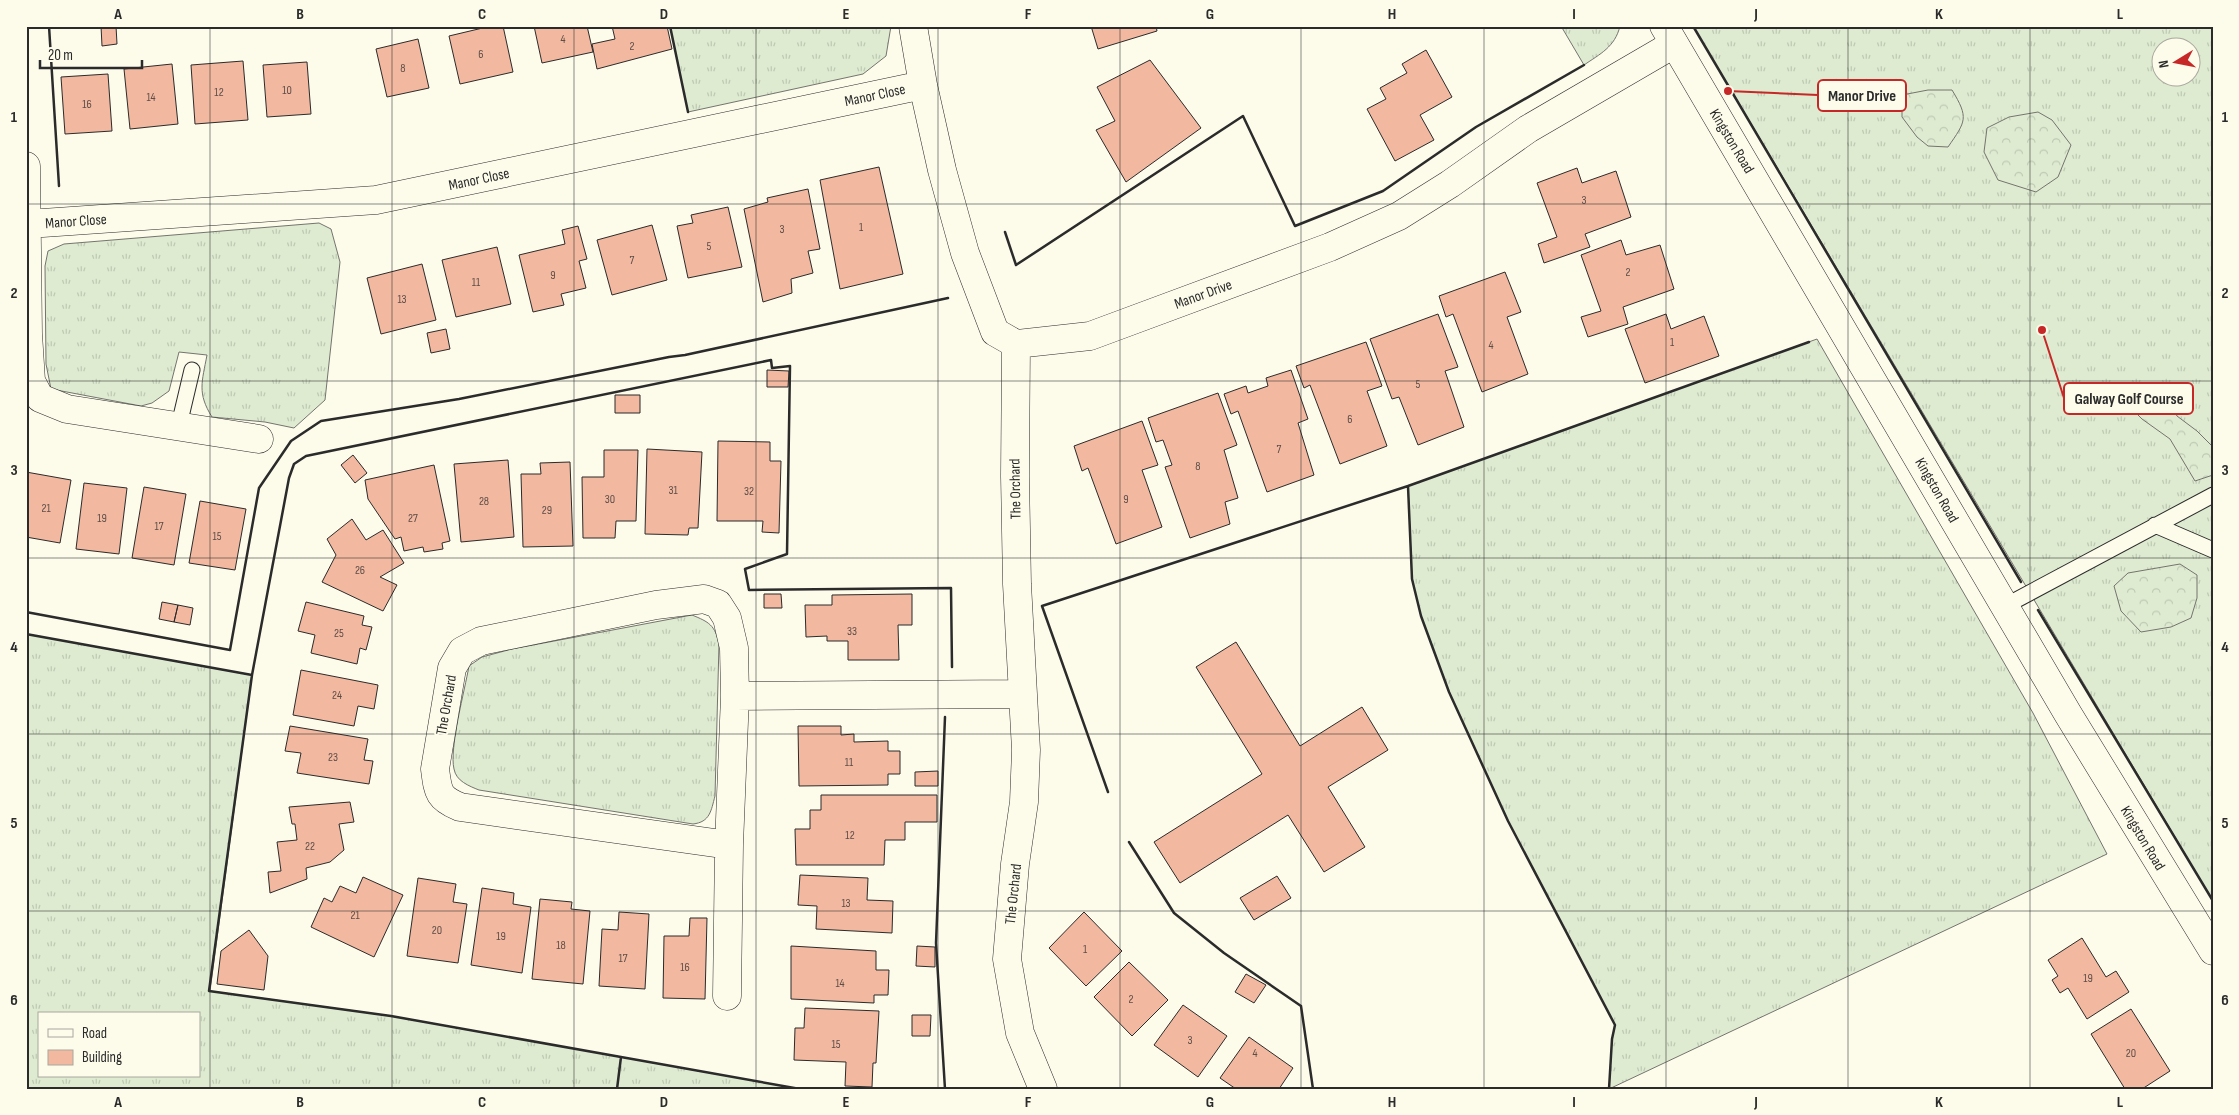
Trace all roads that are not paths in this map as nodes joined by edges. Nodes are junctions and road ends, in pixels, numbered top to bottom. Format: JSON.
{"nodes":[{"id":1,"x":914,"y":26,"type":"edge"},
{"id":2,"x":1669,"y":35,"type":"edge"},
{"id":3,"x":923,"y":85,"type":"junction"},
{"id":4,"x":26,"y":166,"type":"edge"},
{"id":5,"x":26,"y":171,"type":"edge"},
{"id":6,"x":28,"y":224,"type":"edge"},
{"id":7,"x":1016,"y":344,"type":"junction"},
{"id":8,"x":192,"y":370,"type":"dead end"},
{"id":9,"x":179,"y":425,"type":"junction"},
{"id":10,"x":259,"y":439,"type":"dead end"},
{"id":11,"x":2213,"y":495,"type":"edge"},
{"id":12,"x":2155,"y":525,"type":"junction"},
{"id":13,"x":2213,"y":550,"type":"edge"},
{"id":14,"x":2004,"y":606,"type":"junction"},
{"id":15,"x":1022,"y":694,"type":"junction"},
{"id":16,"x":735,"y":696,"type":"junction"},
{"id":17,"x":730,"y":845,"type":"junction"},
{"id":18,"x":2213,"y":951,"type":"edge"},
{"id":19,"x":727,"y":996,"type":"dead end"},
{"id":20,"x":1043,"y":1089,"type":"edge"}],
"edges":[{"from":1,"to":3,"type":"street"},
{"from":2,"to":7,"type":"street","name":"Manor Drive"},
{"from":2,"to":14,"type":"street","name":"Kingston Road"},
{"from":3,"to":6,"type":"street","name":"Manor Close"},
{"from":3,"to":7,"type":"street"},
{"from":4,"to":5,"type":"street","name":"Manor Close"},
{"from":5,"to":6,"type":"street","name":"Manor Close"},
{"from":6,"to":9,"type":"street","name":"Manor Close"},
{"from":7,"to":15,"type":"street","name":"The Orchard"},
{"from":8,"to":9,"type":"lane"},
{"from":9,"to":10,"type":"street","name":"Manor Close"},
{"from":11,"to":12,"type":"lane"},
{"from":12,"to":13,"type":"lane"},
{"from":12,"to":14,"type":"lane"},
{"from":14,"to":18,"type":"street","name":"Kingston Road"},
{"from":15,"to":16,"type":"street"},
{"from":15,"to":20,"type":"street","name":"The Orchard"},
{"from":16,"to":17,"type":"street","name":"The Orchard"},
{"from":16,"to":17,"type":"street","name":"The Orchard"},
{"from":17,"to":19,"type":"street","name":"The Orchard"}]}
